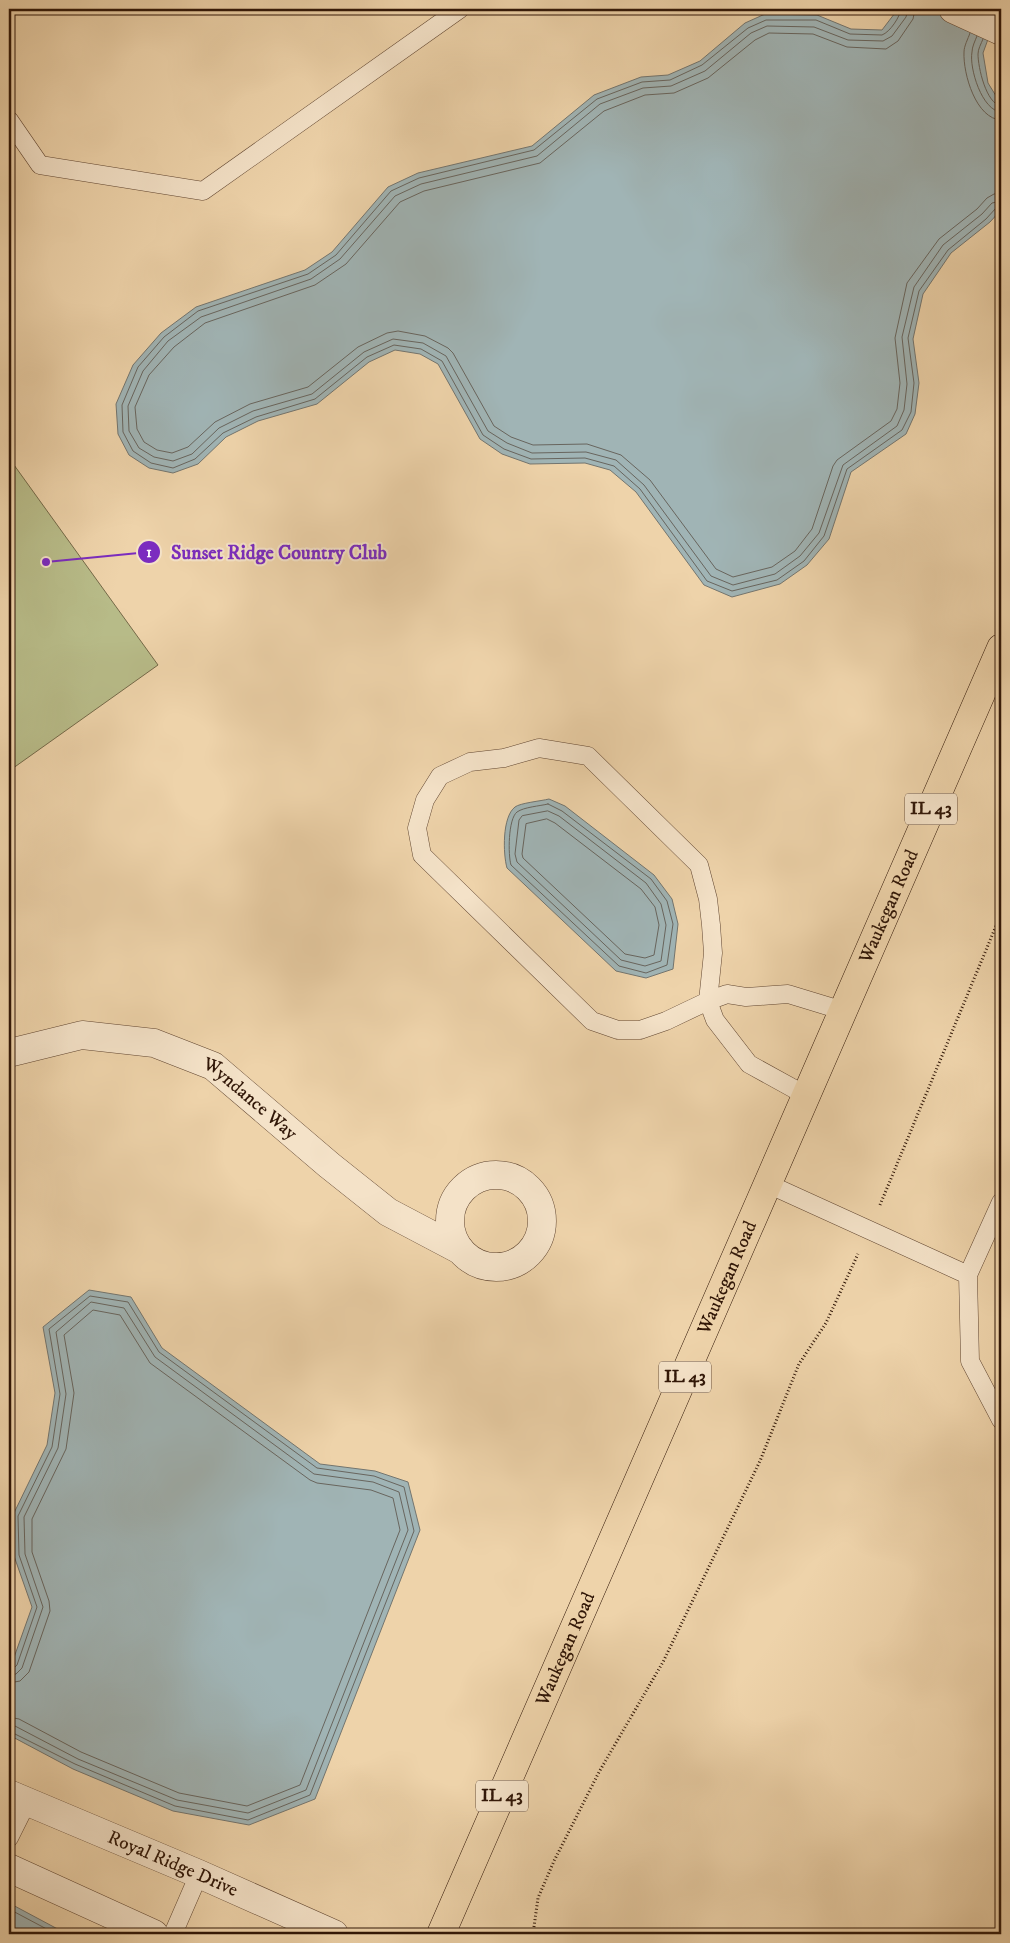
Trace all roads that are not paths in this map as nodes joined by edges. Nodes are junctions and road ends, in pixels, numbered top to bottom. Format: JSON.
{"nodes":[{"id":1,"x":460,"y":9,"type":"edge"},
{"id":2,"x":953,"y":9,"type":"edge"},
{"id":3,"x":1001,"y":31,"type":"edge"},
{"id":4,"x":9,"y":120,"type":"edge"},
{"id":5,"x":1001,"y":648,"type":"edge"},
{"id":6,"x":708,"y":1001,"type":"junction"},
{"id":7,"x":844,"y":1011,"type":"junction"},
{"id":8,"x":9,"y":1053,"type":"edge"},
{"id":9,"x":806,"y":1096,"type":"junction"},
{"id":10,"x":768,"y":1184,"type":"junction"},
{"id":11,"x":1001,"y":1202,"type":"edge"},
{"id":12,"x":460,"y":1250,"type":"dead end"},
{"id":13,"x":968,"y":1275,"type":"junction"},
{"id":14,"x":1001,"y":1420,"type":"edge"},
{"id":15,"x":18,"y":1798,"type":"edge"},
{"id":16,"x":9,"y":1838,"type":"edge"},
{"id":17,"x":9,"y":1868,"type":"edge"},
{"id":18,"x":199,"y":1874,"type":"junction"},
{"id":19,"x":154,"y":1934,"type":"edge"},
{"id":20,"x":173,"y":1934,"type":"edge"},
{"id":21,"x":334,"y":1934,"type":"edge"},
{"id":22,"x":441,"y":1934,"type":"edge"}],
"edges":[{"from":1,"to":4,"type":"lane"},
{"from":2,"to":3,"type":"street"},
{"from":5,"to":7,"type":"main road","name":"Waukegan Road","number":"IL 43"},
{"from":6,"to":6,"type":"lane"},
{"from":6,"to":7,"type":"lane"},
{"from":6,"to":9,"type":"lane"},
{"from":7,"to":9,"type":"main road","name":"Waukegan Road","number":"IL 43"},
{"from":8,"to":12,"type":"street","name":"Wyndance Way"},
{"from":9,"to":10,"type":"main road","name":"Waukegan Road","number":"IL 43"},
{"from":10,"to":13,"type":"lane"},
{"from":10,"to":22,"type":"main road","name":"Waukegan Road","number":"IL 43"},
{"from":11,"to":13,"type":"lane"},
{"from":13,"to":14,"type":"lane"},
{"from":15,"to":16,"type":"lane"},
{"from":15,"to":18,"type":"street","name":"Royal Ridge Drive"},
{"from":17,"to":19,"type":"street"},
{"from":18,"to":20,"type":"lane"},
{"from":18,"to":21,"type":"street","name":"Royal Ridge Drive"}]}
